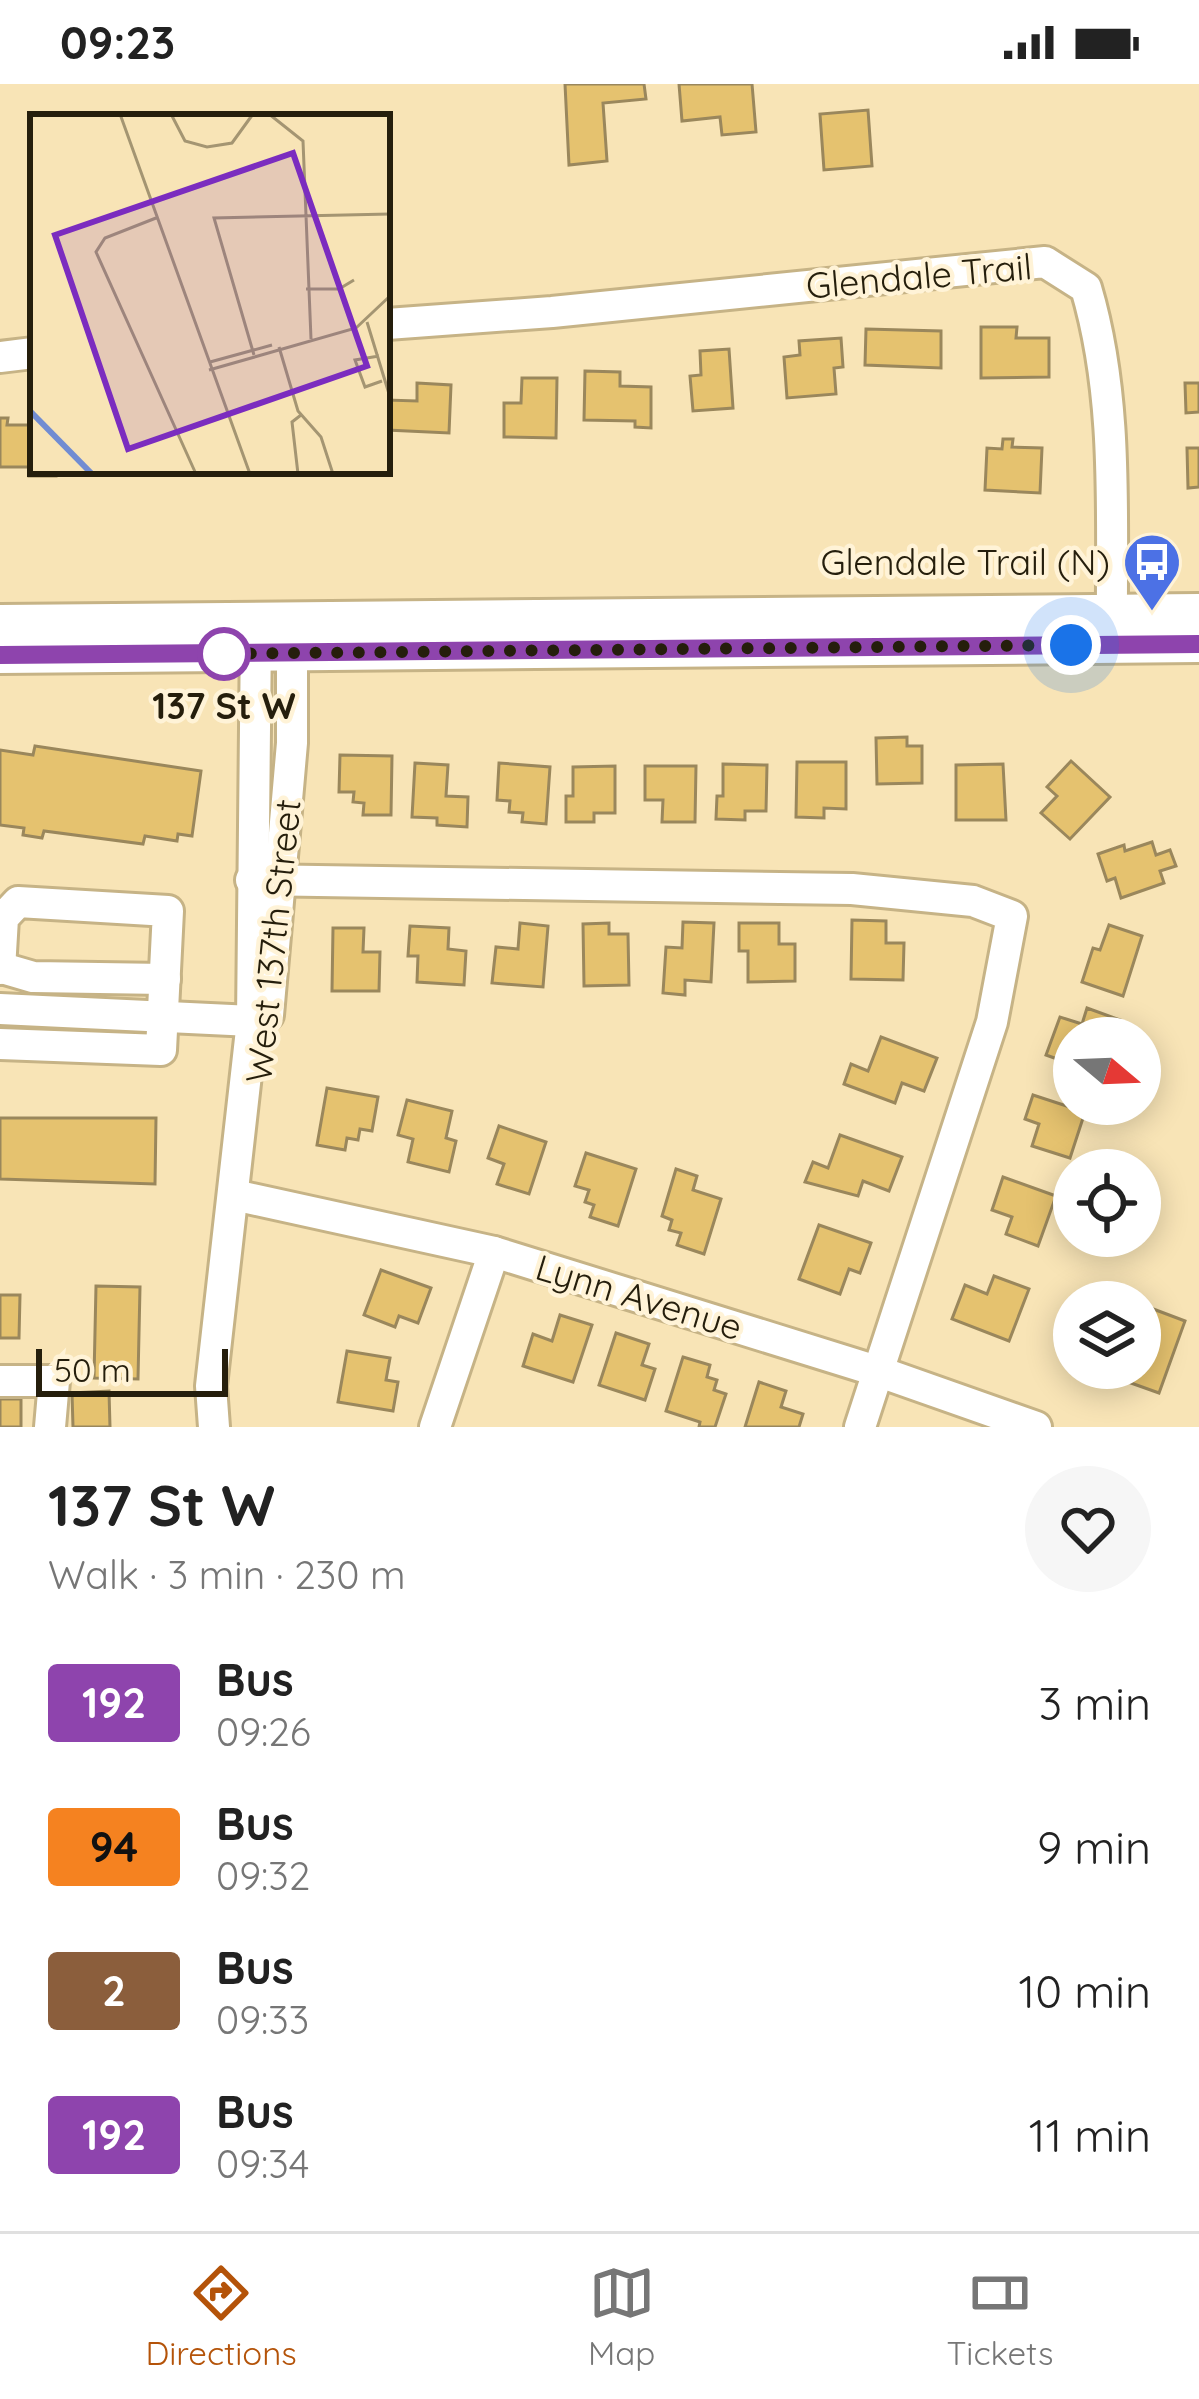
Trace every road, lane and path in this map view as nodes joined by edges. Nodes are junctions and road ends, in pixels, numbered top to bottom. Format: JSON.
{"nodes":[{"id":1,"x":390,"y":324,"type":"edge"},
{"id":2,"x":30,"y":353,"type":"edge"},
{"id":3,"x":0,"y":357,"type":"edge"},
{"id":4,"x":1199,"y":612,"type":"edge"},
{"id":5,"x":0,"y":623,"type":"edge"},
{"id":6,"x":1112,"y":628,"type":"junction"},
{"id":7,"x":274,"y":638,"type":"junction"},
{"id":8,"x":1199,"y":644,"type":"edge"},
{"id":9,"x":0,"y":655,"type":"edge"},
{"id":10,"x":262,"y":880,"type":"junction"},
{"id":11,"x":1,"y":969,"type":"edge"},
{"id":12,"x":165,"y":980,"type":"junction"},
{"id":13,"x":0,"y":1010,"type":"edge"},
{"id":14,"x":164,"y":1017,"type":"junction"},
{"id":15,"x":252,"y":1021,"type":"junction"},
{"id":16,"x":0,"y":1044,"type":"edge"},
{"id":17,"x":237,"y":1196,"type":"junction"},
{"id":18,"x":494,"y":1252,"type":"junction"},
{"id":19,"x":880,"y":1372,"type":"junction"},
{"id":20,"x":0,"y":1381,"type":"edge"},
{"id":21,"x":50,"y":1427,"type":"edge"},
{"id":22,"x":214,"y":1427,"type":"edge"},
{"id":23,"x":435,"y":1427,"type":"edge"},
{"id":24,"x":860,"y":1427,"type":"edge"},
{"id":25,"x":1036,"y":1427,"type":"edge"}],
"edges":[{"from":1,"to":6,"type":"street","name":"Glendale Trail"},
{"from":2,"to":3,"type":"street"},
{"from":4,"to":6,"type":"main road"},
{"from":5,"to":7,"type":"main road"},
{"from":6,"to":7,"type":"main road"},
{"from":6,"to":8,"type":"main road"},
{"from":7,"to":9,"type":"main road"},
{"from":7,"to":10,"type":"street","name":"West 137th Street"},
{"from":10,"to":15,"type":"street","name":"West 137th Street"},
{"from":10,"to":17,"type":"street","name":"West 137th Street"},
{"from":10,"to":19,"type":"street"},
{"from":11,"to":12,"type":"street"},
{"from":11,"to":12,"type":"street"},
{"from":12,"to":14,"type":"street"},
{"from":13,"to":14,"type":"street"},
{"from":14,"to":15,"type":"street"},
{"from":14,"to":16,"type":"street"},
{"from":15,"to":17,"type":"street","name":"West 137th Street"},
{"from":17,"to":18,"type":"street","name":"Lynn Avenue"},
{"from":17,"to":22,"type":"street","name":"West 137th Street"},
{"from":18,"to":19,"type":"street","name":"Lynn Avenue"},
{"from":18,"to":23,"type":"street"},
{"from":19,"to":24,"type":"street"},
{"from":19,"to":25,"type":"street","name":"Lynn Avenue"},
{"from":20,"to":21,"type":"street"}]}
